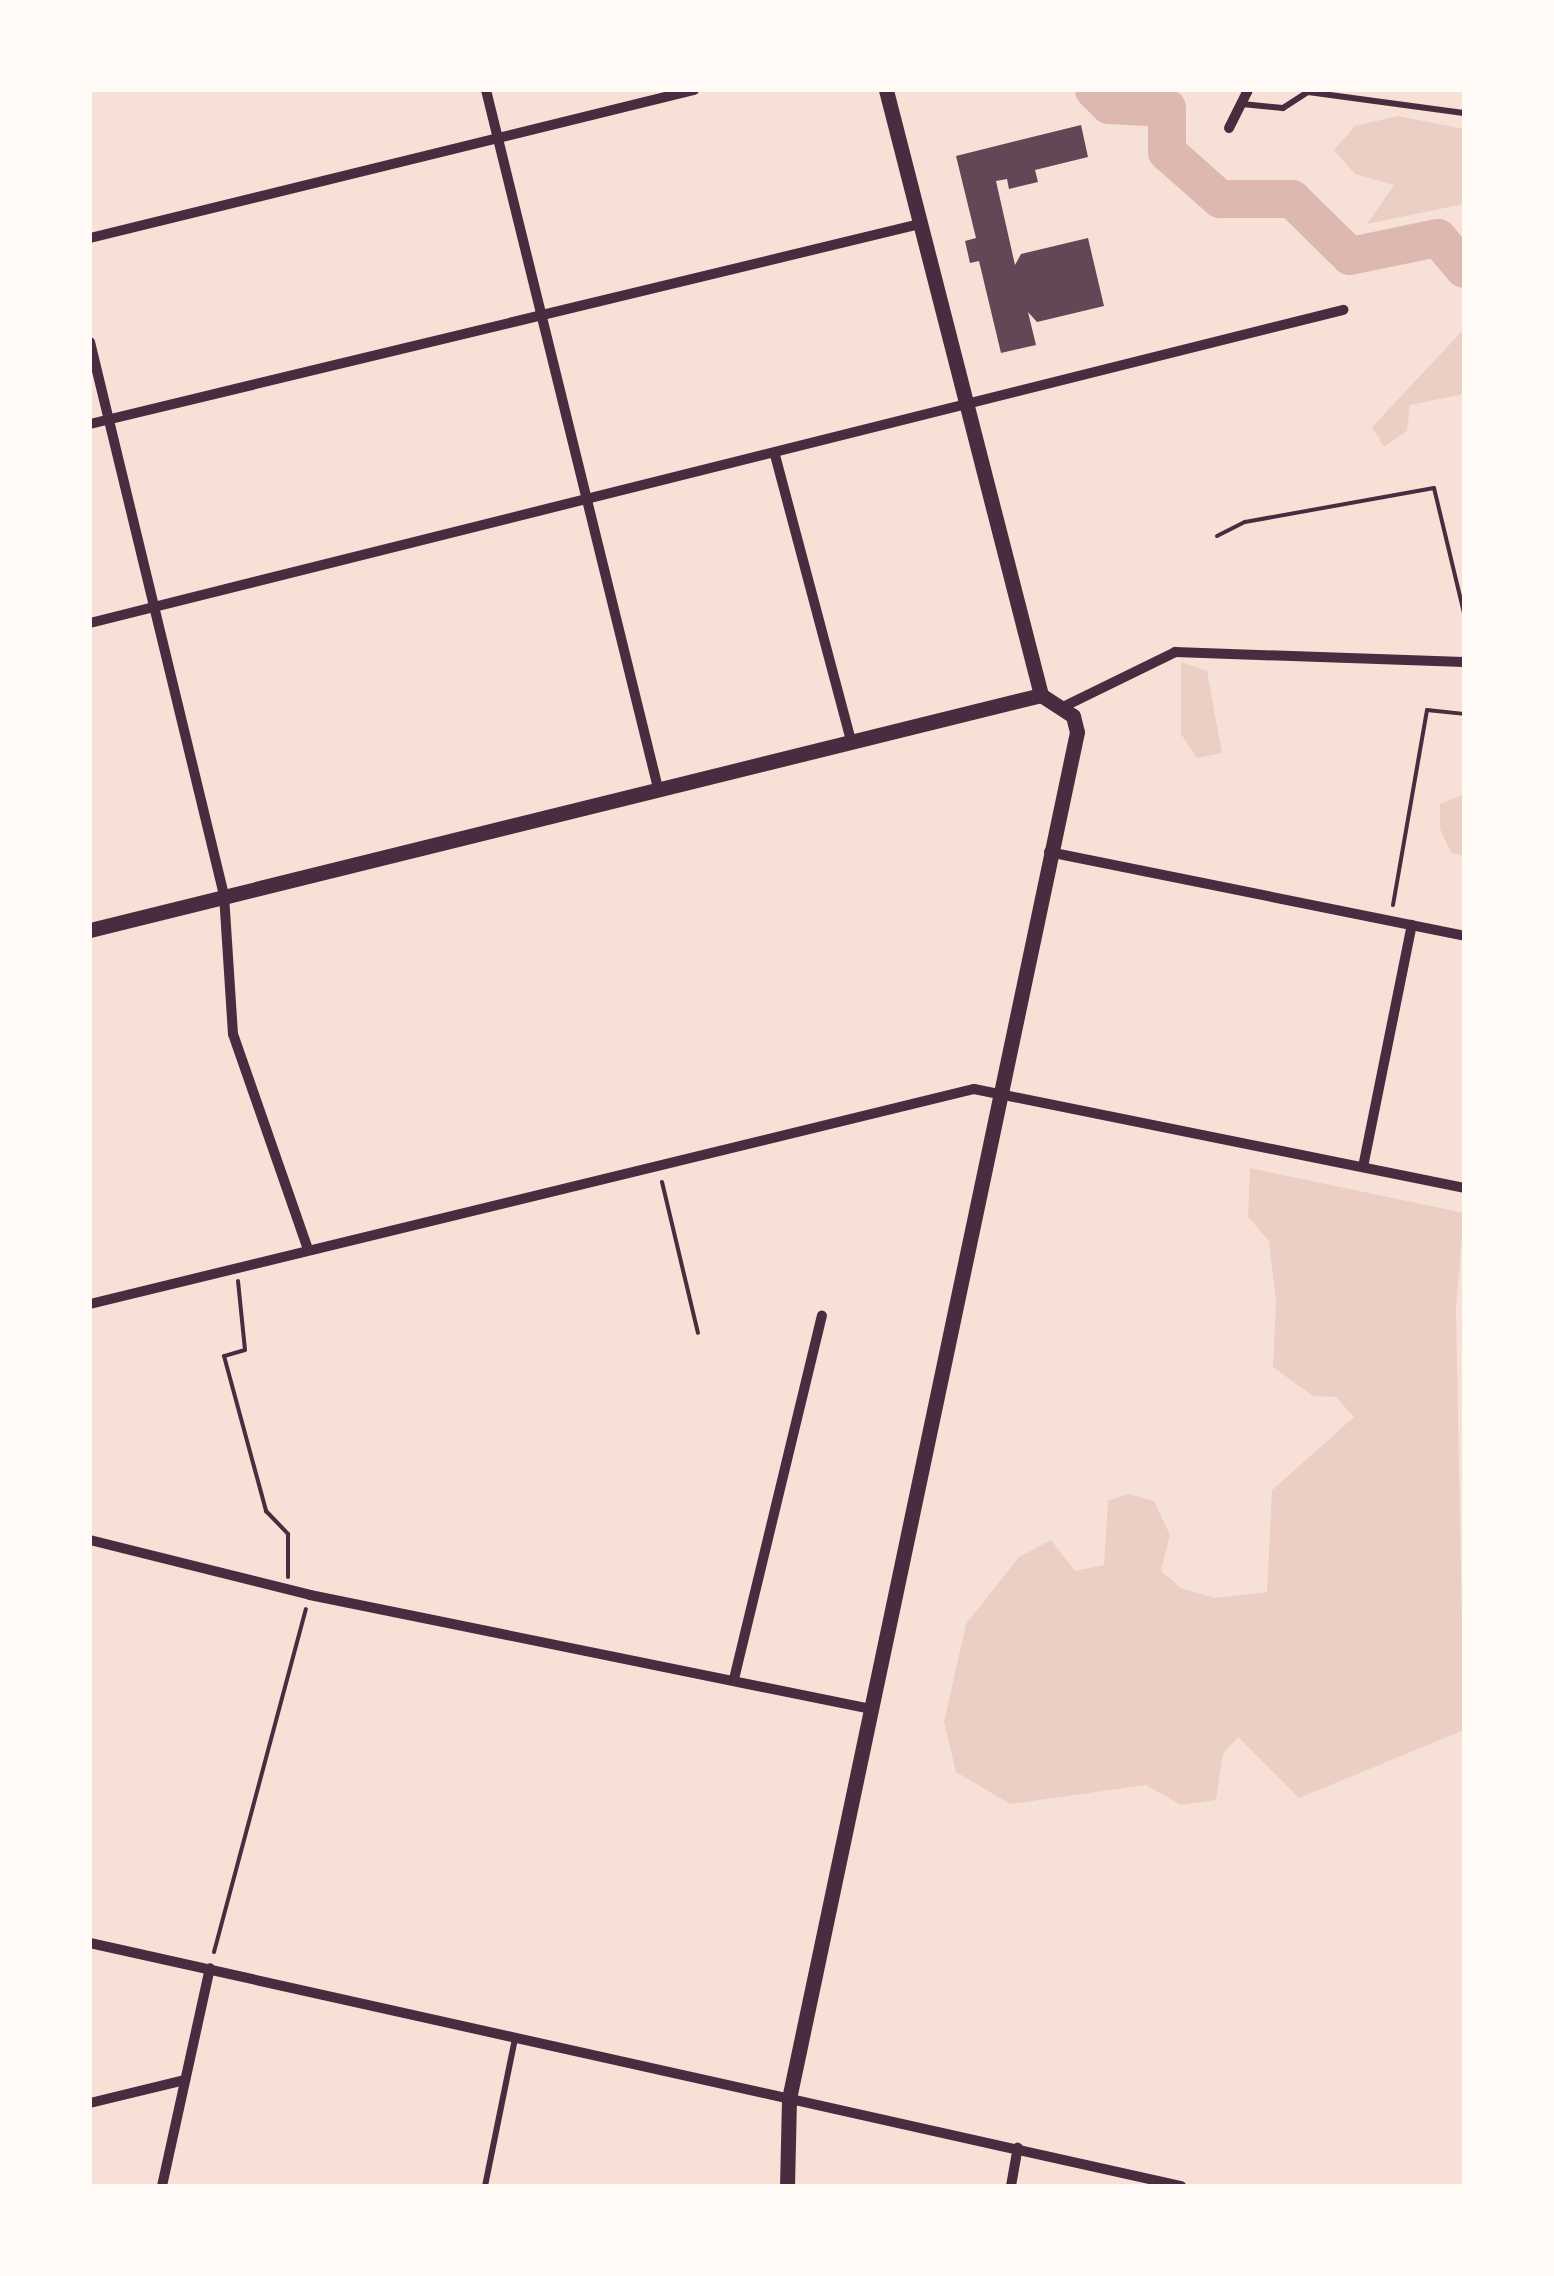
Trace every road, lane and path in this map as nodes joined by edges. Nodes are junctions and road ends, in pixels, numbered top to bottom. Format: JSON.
{"nodes":[{"id":1,"x":486,"y":90,"type":"edge"},
{"id":2,"x":694,"y":90,"type":"edge"},
{"id":3,"x":886,"y":90,"type":"edge"},
{"id":4,"x":1248,"y":90,"type":"edge"},
{"id":5,"x":1240,"y":104,"type":"junction"},
{"id":6,"x":1464,"y":113,"type":"edge"},
{"id":7,"x":1228,"y":128,"type":"dead end"},
{"id":8,"x":499,"y":140,"type":"junction"},
{"id":9,"x":920,"y":224,"type":"junction"},
{"id":10,"x":90,"y":238,"type":"edge"},
{"id":11,"x":1343,"y":310,"type":"dead end"},
{"id":12,"x":540,"y":318,"type":"junction"},
{"id":13,"x":90,"y":342,"type":"edge"},
{"id":14,"x":964,"y":401,"type":"junction"},
{"id":15,"x":108,"y":420,"type":"junction"},
{"id":16,"x":90,"y":424,"type":"edge"},
{"id":17,"x":774,"y":454,"type":"junction"},
{"id":18,"x":587,"y":501,"type":"junction"},
{"id":19,"x":1217,"y":536,"type":"dead end"},
{"id":20,"x":155,"y":606,"type":"junction"},
{"id":21,"x":1464,"y":613,"type":"edge"},
{"id":22,"x":90,"y":622,"type":"edge"},
{"id":23,"x":1464,"y":662,"type":"edge"},
{"id":24,"x":1042,"y":695,"type":"junction"},
{"id":25,"x":1065,"y":706,"type":"junction"},
{"id":26,"x":1464,"y":714,"type":"edge"},
{"id":27,"x":851,"y":741,"type":"junction"},
{"id":28,"x":658,"y":788,"type":"junction"},
{"id":29,"x":1048,"y":852,"type":"junction"},
{"id":30,"x":224,"y":895,"type":"junction"},
{"id":31,"x":1390,"y":921,"type":"junction"},
{"id":32,"x":1412,"y":925,"type":"junction"},
{"id":33,"x":90,"y":930,"type":"edge"},
{"id":34,"x":1464,"y":936,"type":"edge"},
{"id":35,"x":998,"y":1094,"type":"junction"},
{"id":36,"x":657,"y":1163,"type":"junction"},
{"id":37,"x":1364,"y":1167,"type":"junction"},
{"id":38,"x":1464,"y":1188,"type":"edge"},
{"id":39,"x":307,"y":1247,"type":"junction"},
{"id":40,"x":236,"y":1266,"type":"junction"},
{"id":41,"x":90,"y":1304,"type":"edge"},
{"id":42,"x":822,"y":1315,"type":"dead end"},
{"id":43,"x":698,"y":1332,"type":"dead end"},
{"id":44,"x":90,"y":1540,"type":"edge"},
{"id":45,"x":288,"y":1586,"type":"junction"},
{"id":46,"x":310,"y":1595,"type":"junction"},
{"id":47,"x":734,"y":1680,"type":"junction"},
{"id":48,"x":871,"y":1709,"type":"junction"},
{"id":49,"x":90,"y":1943,"type":"edge"},
{"id":50,"x":210,"y":1968,"type":"junction"},
{"id":51,"x":515,"y":2037,"type":"junction"},
{"id":52,"x":186,"y":2080,"type":"junction"},
{"id":53,"x":790,"y":2098,"type":"junction"},
{"id":54,"x":90,"y":2103,"type":"edge"},
{"id":55,"x":1018,"y":2148,"type":"junction"},
{"id":56,"x":162,"y":2186,"type":"edge"},
{"id":57,"x":485,"y":2186,"type":"edge"},
{"id":58,"x":786,"y":2186,"type":"edge"},
{"id":59,"x":1010,"y":2186,"type":"edge"},
{"id":60,"x":1181,"y":2186,"type":"edge"}],
"edges":[{"from":1,"to":8,"type":"street"},
{"from":2,"to":8,"type":"street"},
{"from":3,"to":9,"type":"street"},
{"from":4,"to":5,"type":"street"},
{"from":5,"to":6,"type":"lane"},
{"from":5,"to":7,"type":"street"},
{"from":8,"to":10,"type":"street"},
{"from":8,"to":12,"type":"street"},
{"from":9,"to":12,"type":"street"},
{"from":9,"to":14,"type":"street"},
{"from":11,"to":14,"type":"street"},
{"from":12,"to":15,"type":"street"},
{"from":12,"to":18,"type":"street"},
{"from":13,"to":15,"type":"street"},
{"from":14,"to":17,"type":"street"},
{"from":14,"to":24,"type":"street"},
{"from":15,"to":16,"type":"street"},
{"from":15,"to":20,"type":"street"},
{"from":17,"to":18,"type":"street"},
{"from":17,"to":27,"type":"street"},
{"from":18,"to":20,"type":"street"},
{"from":18,"to":28,"type":"street"},
{"from":19,"to":21,"type":"path"},
{"from":20,"to":22,"type":"street"},
{"from":20,"to":30,"type":"street"},
{"from":23,"to":25,"type":"street"},
{"from":24,"to":25,"type":"street"},
{"from":24,"to":27,"type":"street"},
{"from":25,"to":29,"type":"street"},
{"from":26,"to":31,"type":"path"},
{"from":27,"to":28,"type":"street"},
{"from":28,"to":30,"type":"street"},
{"from":29,"to":31,"type":"street"},
{"from":29,"to":35,"type":"street"},
{"from":30,"to":33,"type":"street"},
{"from":30,"to":39,"type":"street"},
{"from":31,"to":32,"type":"street"},
{"from":32,"to":34,"type":"street"},
{"from":32,"to":37,"type":"street"},
{"from":35,"to":36,"type":"street"},
{"from":35,"to":37,"type":"street"},
{"from":35,"to":48,"type":"street"},
{"from":36,"to":39,"type":"street"},
{"from":36,"to":43,"type":"path"},
{"from":37,"to":38,"type":"street"},
{"from":39,"to":40,"type":"street"},
{"from":40,"to":41,"type":"street"},
{"from":40,"to":45,"type":"path"},
{"from":42,"to":47,"type":"street"},
{"from":44,"to":45,"type":"street"},
{"from":45,"to":46,"type":"street"},
{"from":46,"to":47,"type":"street"},
{"from":46,"to":50,"type":"path"},
{"from":47,"to":48,"type":"street"},
{"from":48,"to":53,"type":"street"},
{"from":49,"to":50,"type":"street"},
{"from":50,"to":51,"type":"street"},
{"from":50,"to":52,"type":"street"},
{"from":51,"to":53,"type":"street"},
{"from":51,"to":57,"type":"lane"},
{"from":52,"to":54,"type":"street"},
{"from":52,"to":56,"type":"street"},
{"from":53,"to":55,"type":"street"},
{"from":53,"to":58,"type":"street"},
{"from":55,"to":59,"type":"street"},
{"from":55,"to":60,"type":"street"}]}
